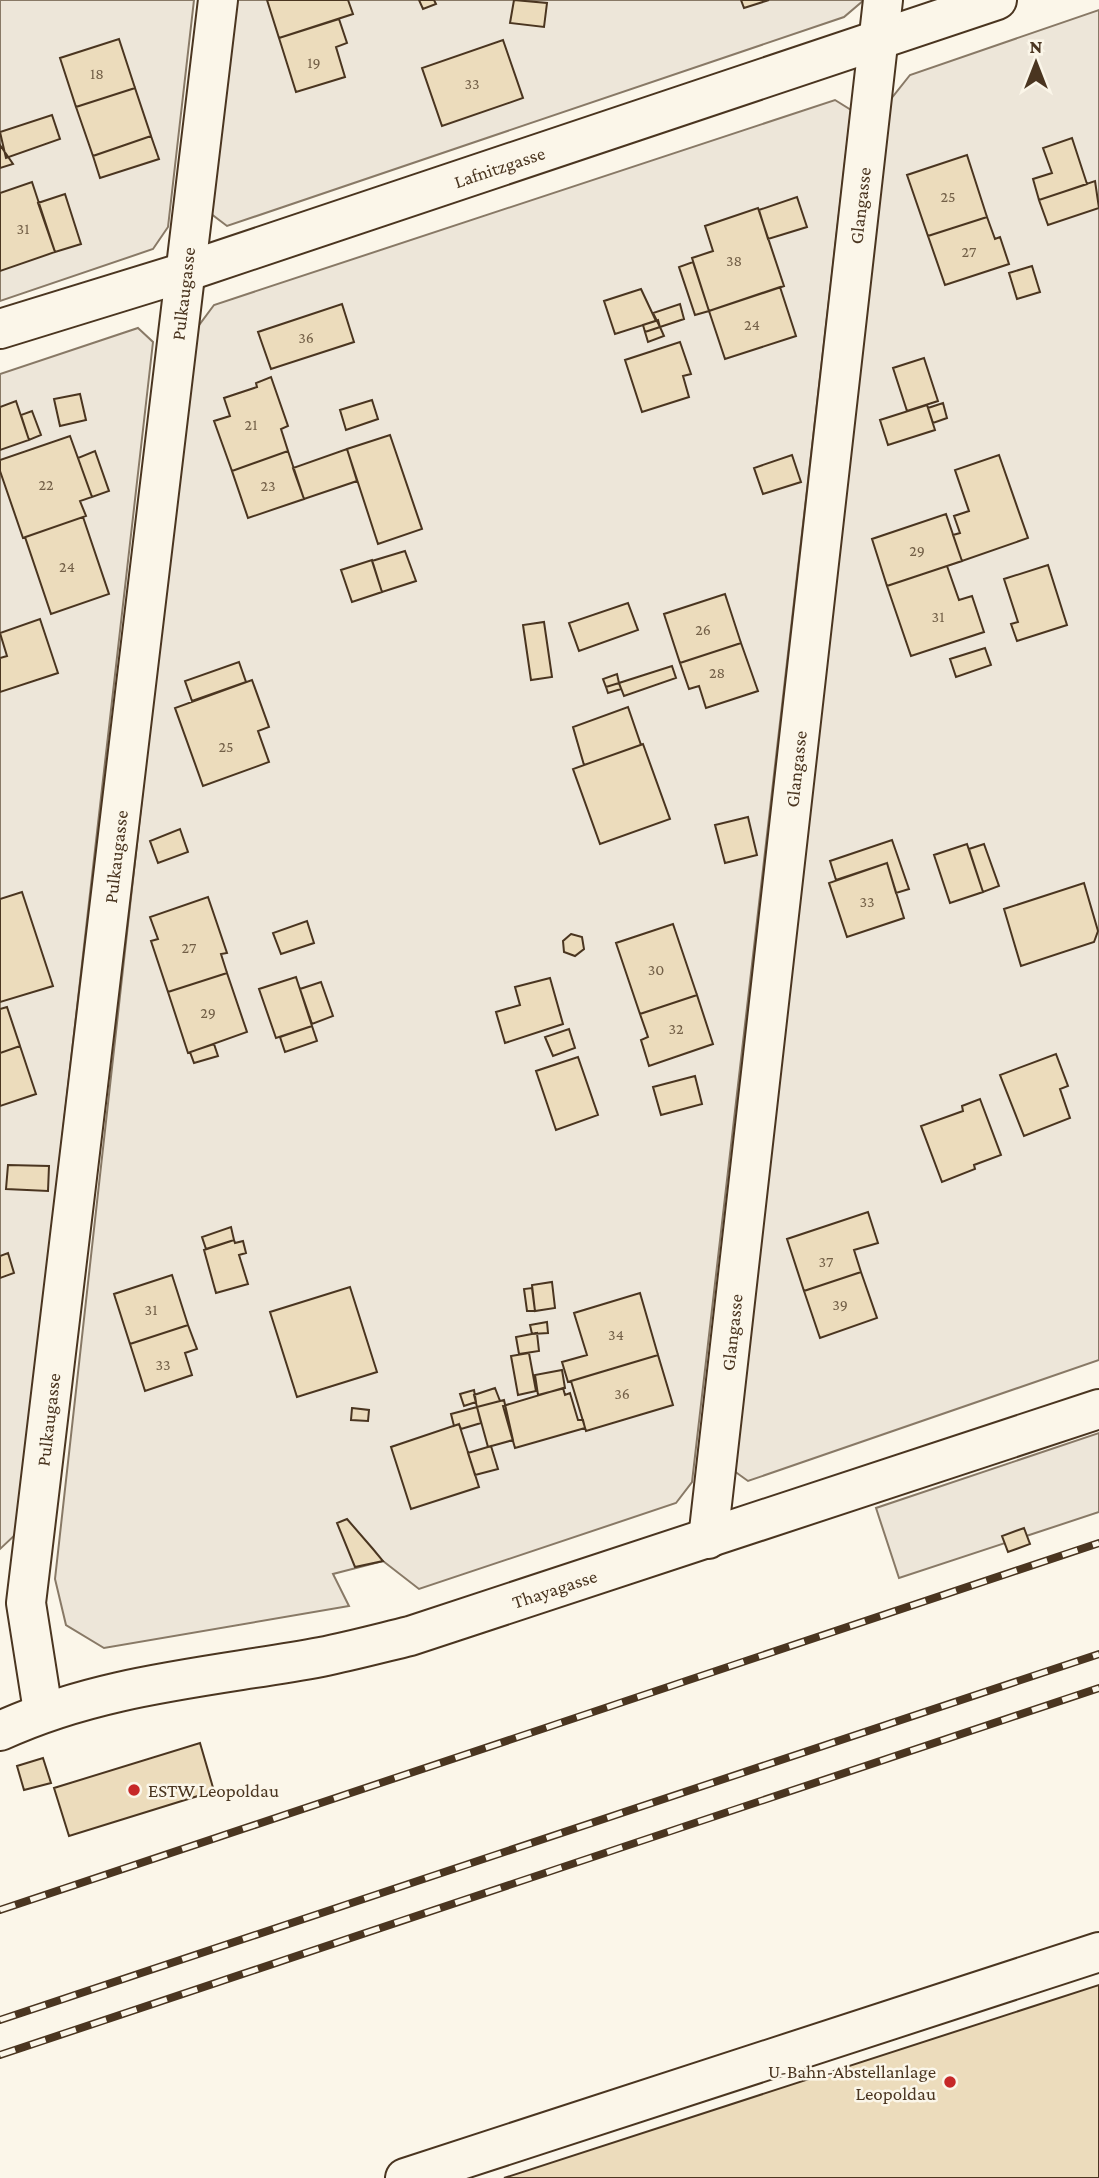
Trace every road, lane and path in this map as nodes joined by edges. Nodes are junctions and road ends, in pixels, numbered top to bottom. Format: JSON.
{"nodes":[{"id":1,"x":218,"y":0,"type":"edge"},
{"id":2,"x":883,"y":0,"type":"edge"},
{"id":3,"x":997,"y":0,"type":"edge"},
{"id":4,"x":879,"y":39,"type":"junction"},
{"id":5,"x":185,"y":272,"type":"junction"},
{"id":6,"x":0,"y":329,"type":"edge"},
{"id":7,"x":1099,"y":1409,"type":"edge"},
{"id":8,"x":708,"y":1539,"type":"junction"},
{"id":9,"x":43,"y":1711,"type":"junction"},
{"id":10,"x":0,"y":1731,"type":"edge"},
{"id":11,"x":1099,"y":1952,"type":"edge"},
{"id":12,"x":405,"y":2178,"type":"edge"}],
"edges":[{"from":1,"to":5,"type":"street","name":"Pulkaugasse"},
{"from":2,"to":4,"type":"street","name":"Glangasse"},
{"from":3,"to":4,"type":"street","name":"Lafnitzgasse"},
{"from":4,"to":5,"type":"street","name":"Lafnitzgasse"},
{"from":4,"to":8,"type":"street","name":"Glangasse"},
{"from":5,"to":6,"type":"street","name":"Lafnitzgasse"},
{"from":5,"to":9,"type":"street","name":"Pulkaugasse"},
{"from":7,"to":8,"type":"street","name":"Thayagasse"},
{"from":8,"to":9,"type":"street","name":"Thayagasse"},
{"from":9,"to":10,"type":"street","name":"Thayagasse"},
{"from":11,"to":12,"type":"street"}]}
